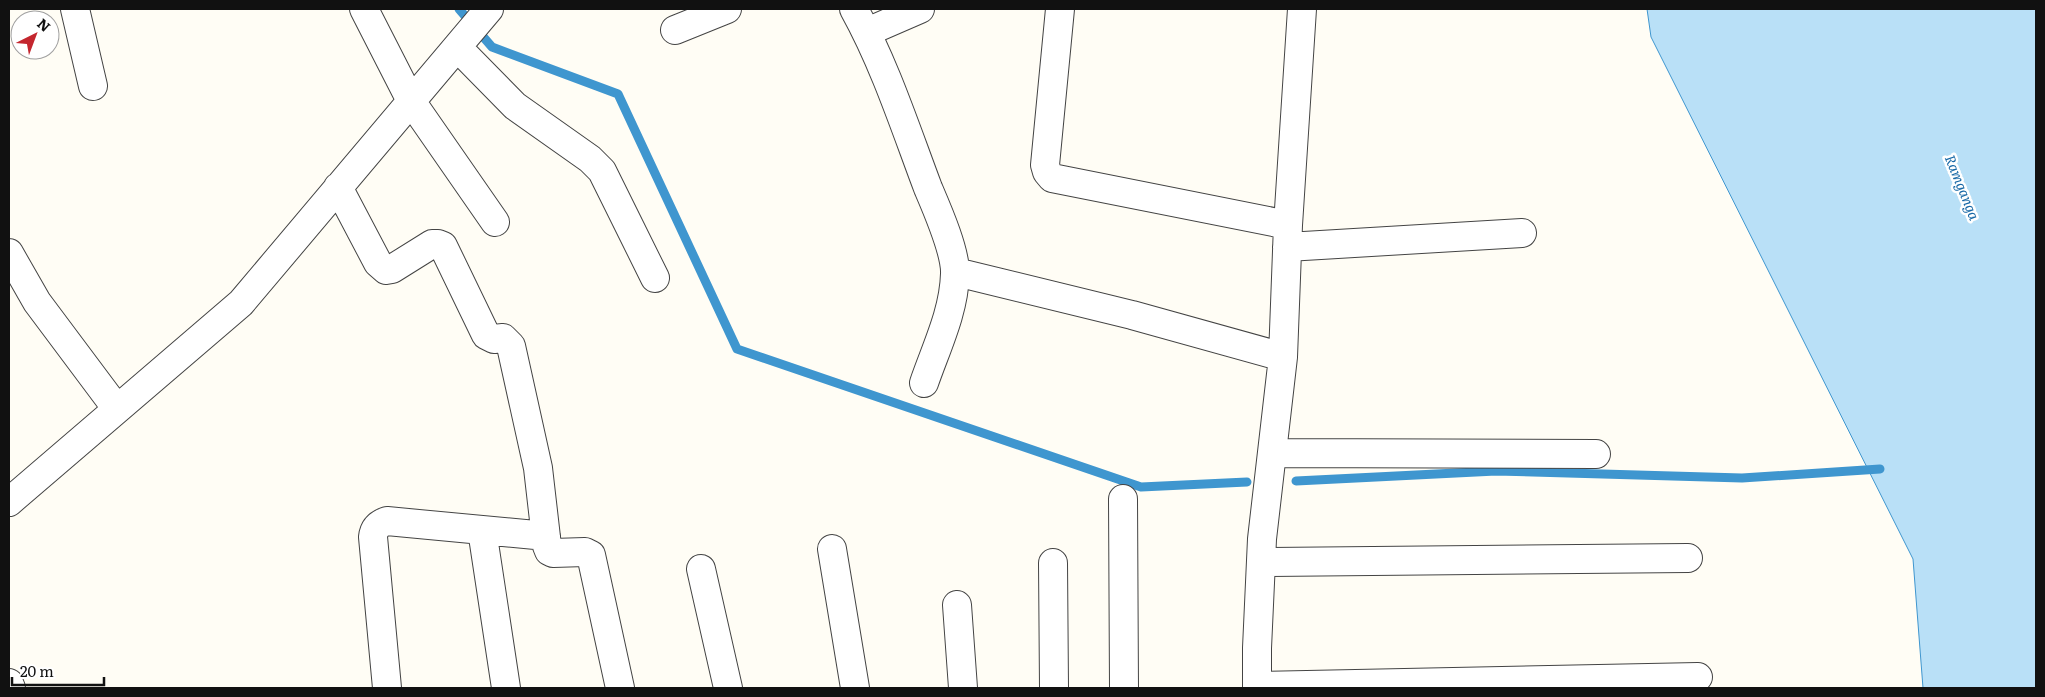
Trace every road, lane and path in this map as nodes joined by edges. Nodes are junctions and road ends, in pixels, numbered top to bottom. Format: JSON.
{"nodes":[{"id":1,"x":75,"y":9,"type":"edge"},
{"id":2,"x":364,"y":9,"type":"edge"},
{"id":3,"x":489,"y":9,"type":"edge"},
{"id":4,"x":727,"y":9,"type":"edge"},
{"id":5,"x":854,"y":9,"type":"edge"},
{"id":6,"x":920,"y":9,"type":"edge"},
{"id":7,"x":1060,"y":9,"type":"edge"},
{"id":8,"x":1302,"y":9,"type":"edge"},
{"id":9,"x":675,"y":30,"type":"dead end"},
{"id":10,"x":867,"y":32,"type":"junction"},
{"id":11,"x":463,"y":40,"type":"junction"},
{"id":12,"x":93,"y":86,"type":"dead end"},
{"id":13,"x":411,"y":101,"type":"junction"},
{"id":14,"x":338,"y":187,"type":"junction"},
{"id":15,"x":495,"y":222,"type":"dead end"},
{"id":16,"x":1522,"y":234,"type":"dead end"},
{"id":17,"x":1288,"y":236,"type":"junction"},
{"id":18,"x":9,"y":253,"type":"edge"},
{"id":19,"x":956,"y":272,"type":"junction"},
{"id":20,"x":655,"y":278,"type":"dead end"},
{"id":21,"x":1283,"y":357,"type":"junction"},
{"id":22,"x":924,"y":383,"type":"dead end"},
{"id":23,"x":117,"y":409,"type":"junction"},
{"id":24,"x":1272,"y":453,"type":"junction"},
{"id":25,"x":1596,"y":454,"type":"dead end"},
{"id":26,"x":1123,"y":499,"type":"dead end"},
{"id":27,"x":9,"y":502,"type":"edge"},
{"id":28,"x":482,"y":530,"type":"junction"},
{"id":29,"x":546,"y":536,"type":"junction"},
{"id":30,"x":832,"y":549,"type":"dead end"},
{"id":31,"x":1688,"y":558,"type":"dead end"},
{"id":32,"x":1261,"y":562,"type":"junction"},
{"id":33,"x":1054,"y":563,"type":"dead end"},
{"id":34,"x":701,"y":569,"type":"dead end"},
{"id":35,"x":957,"y":606,"type":"dead end"},
{"id":36,"x":1698,"y":677,"type":"dead end"},
{"id":37,"x":9,"y":682,"type":"edge"},
{"id":38,"x":1257,"y":687,"type":"edge"},
{"id":39,"x":11,"y":688,"type":"edge"},
{"id":40,"x":387,"y":688,"type":"edge"},
{"id":41,"x":506,"y":688,"type":"edge"},
{"id":42,"x":620,"y":688,"type":"edge"},
{"id":43,"x":728,"y":688,"type":"edge"},
{"id":44,"x":855,"y":688,"type":"edge"},
{"id":45,"x":962,"y":688,"type":"edge"},
{"id":46,"x":1054,"y":688,"type":"edge"},
{"id":47,"x":1124,"y":688,"type":"edge"}],
"edges":[{"from":1,"to":12,"type":"street"},
{"from":2,"to":13,"type":"street"},
{"from":3,"to":11,"type":"street"},
{"from":4,"to":9,"type":"street"},
{"from":5,"to":10,"type":"street"},
{"from":6,"to":10,"type":"street"},
{"from":7,"to":17,"type":"street"},
{"from":8,"to":17,"type":"street"},
{"from":10,"to":19,"type":"street"},
{"from":11,"to":13,"type":"street"},
{"from":11,"to":20,"type":"street"},
{"from":13,"to":14,"type":"street"},
{"from":13,"to":15,"type":"street"},
{"from":14,"to":23,"type":"street"},
{"from":14,"to":29,"type":"street"},
{"from":16,"to":17,"type":"street"},
{"from":17,"to":21,"type":"street"},
{"from":18,"to":23,"type":"street"},
{"from":19,"to":21,"type":"street"},
{"from":19,"to":22,"type":"street"},
{"from":21,"to":24,"type":"street"},
{"from":23,"to":27,"type":"street"},
{"from":24,"to":25,"type":"street"},
{"from":24,"to":32,"type":"street"},
{"from":26,"to":47,"type":"street"},
{"from":28,"to":29,"type":"street"},
{"from":28,"to":40,"type":"street"},
{"from":28,"to":41,"type":"street"},
{"from":29,"to":42,"type":"street"},
{"from":30,"to":44,"type":"street"},
{"from":31,"to":32,"type":"street"},
{"from":32,"to":38,"type":"street"},
{"from":33,"to":46,"type":"street"},
{"from":34,"to":43,"type":"street"},
{"from":35,"to":45,"type":"street"},
{"from":36,"to":38,"type":"street"},
{"from":37,"to":39,"type":"street"}]}
